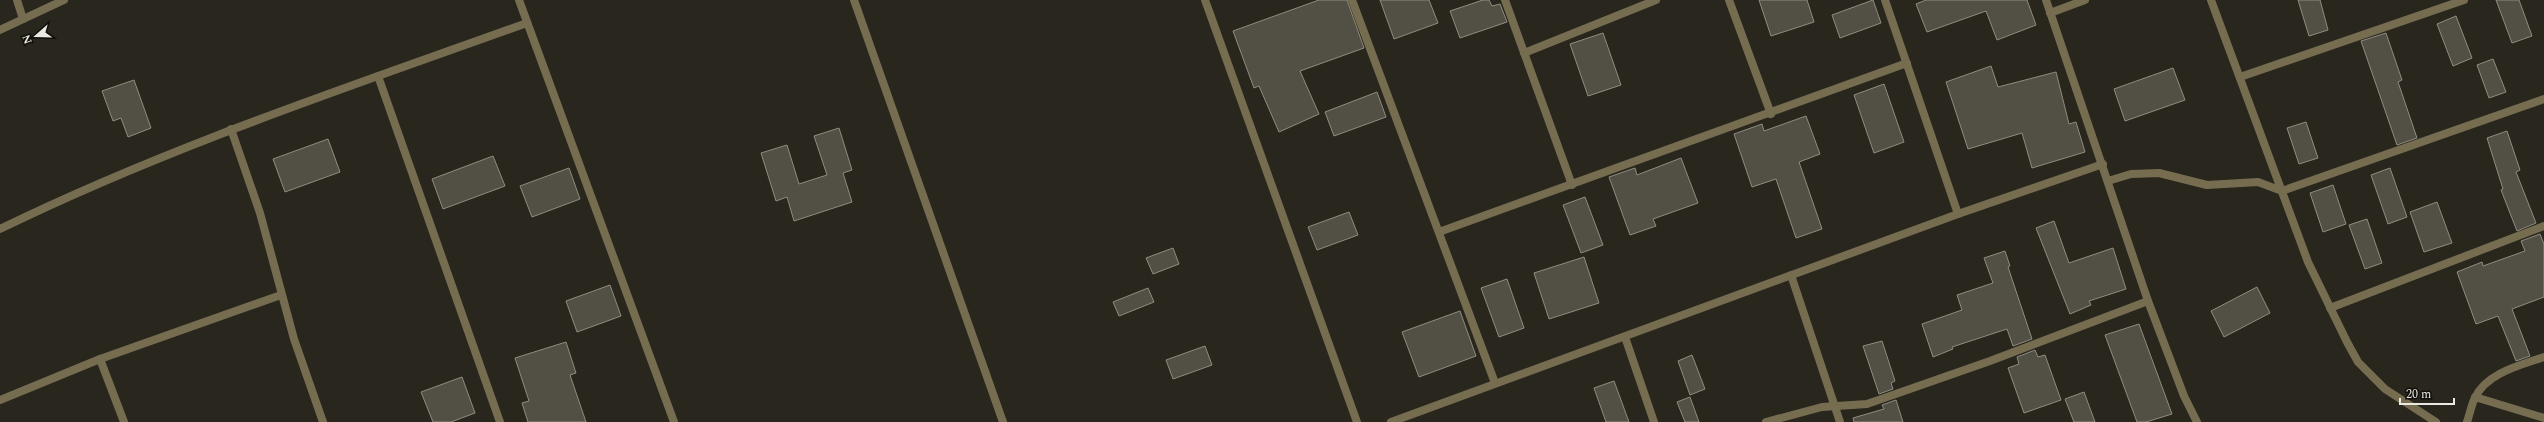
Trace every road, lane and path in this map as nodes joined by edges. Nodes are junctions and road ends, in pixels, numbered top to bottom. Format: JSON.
{"nodes":[{"id":1,"x":17,"y":0,"type":"edge"},
{"id":2,"x":64,"y":0,"type":"edge"},
{"id":3,"x":519,"y":0,"type":"edge"},
{"id":4,"x":854,"y":0,"type":"edge"},
{"id":5,"x":1205,"y":0,"type":"edge"},
{"id":6,"x":1352,"y":0,"type":"edge"},
{"id":7,"x":1505,"y":0,"type":"edge"},
{"id":8,"x":1656,"y":0,"type":"edge"},
{"id":9,"x":1728,"y":0,"type":"edge"},
{"id":10,"x":1885,"y":0,"type":"edge"},
{"id":11,"x":2046,"y":0,"type":"edge"},
{"id":12,"x":2085,"y":0,"type":"edge"},
{"id":13,"x":2211,"y":0,"type":"edge"},
{"id":14,"x":2464,"y":0,"type":"edge"},
{"id":15,"x":2454,"y":2,"type":"edge"},
{"id":16,"x":2050,"y":13,"type":"junction"},
{"id":17,"x":23,"y":19,"type":"junction"},
{"id":18,"x":527,"y":23,"type":"junction"},
{"id":19,"x":0,"y":30,"type":"edge"},
{"id":20,"x":1524,"y":53,"type":"junction"},
{"id":21,"x":1907,"y":63,"type":"junction"},
{"id":22,"x":378,"y":76,"type":"junction"},
{"id":23,"x":2240,"y":77,"type":"junction"},
{"id":24,"x":2544,"y":99,"type":"edge"},
{"id":25,"x":1771,"y":114,"type":"junction"},
{"id":26,"x":230,"y":129,"type":"junction"},
{"id":27,"x":2103,"y":164,"type":"junction"},
{"id":28,"x":2108,"y":181,"type":"junction"},
{"id":29,"x":1572,"y":185,"type":"junction"},
{"id":30,"x":2282,"y":191,"type":"junction"},
{"id":31,"x":1958,"y":214,"type":"junction"},
{"id":32,"x":2544,"y":226,"type":"edge"},
{"id":33,"x":0,"y":229,"type":"edge"},
{"id":34,"x":1440,"y":232,"type":"junction"},
{"id":35,"x":1791,"y":275,"type":"junction"},
{"id":36,"x":281,"y":295,"type":"junction"},
{"id":37,"x":2148,"y":301,"type":"junction"},
{"id":38,"x":2330,"y":308,"type":"junction"},
{"id":39,"x":1625,"y":337,"type":"junction"},
{"id":40,"x":2544,"y":357,"type":"edge"},
{"id":41,"x":100,"y":359,"type":"junction"},
{"id":42,"x":1495,"y":383,"type":"junction"},
{"id":43,"x":2475,"y":397,"type":"junction"},
{"id":44,"x":0,"y":400,"type":"edge"},
{"id":45,"x":1834,"y":405,"type":"junction"},
{"id":46,"x":2544,"y":418,"type":"edge"},
{"id":47,"x":2193,"y":421,"type":"edge"},
{"id":48,"x":124,"y":422,"type":"edge"},
{"id":49,"x":323,"y":422,"type":"edge"},
{"id":50,"x":500,"y":422,"type":"edge"},
{"id":51,"x":674,"y":422,"type":"edge"},
{"id":52,"x":1003,"y":422,"type":"edge"},
{"id":53,"x":1357,"y":422,"type":"edge"},
{"id":54,"x":1391,"y":422,"type":"edge"},
{"id":55,"x":1654,"y":422,"type":"edge"},
{"id":56,"x":1766,"y":422,"type":"edge"},
{"id":57,"x":1840,"y":422,"type":"edge"},
{"id":58,"x":2436,"y":422,"type":"edge"},
{"id":59,"x":2467,"y":422,"type":"edge"}],
"edges":[{"from":1,"to":17,"type":"street"},
{"from":2,"to":17,"type":"street"},
{"from":3,"to":18,"type":"street"},
{"from":4,"to":52,"type":"street"},
{"from":5,"to":53,"type":"street"},
{"from":6,"to":34,"type":"street"},
{"from":7,"to":20,"type":"street"},
{"from":8,"to":20,"type":"street"},
{"from":9,"to":25,"type":"street"},
{"from":10,"to":21,"type":"street"},
{"from":11,"to":16,"type":"street"},
{"from":12,"to":16,"type":"street"},
{"from":13,"to":23,"type":"street"},
{"from":14,"to":15,"type":"street"},
{"from":15,"to":23,"type":"street"},
{"from":16,"to":27,"type":"street"},
{"from":17,"to":19,"type":"street"},
{"from":18,"to":22,"type":"street"},
{"from":18,"to":51,"type":"street"},
{"from":20,"to":29,"type":"street"},
{"from":21,"to":25,"type":"street"},
{"from":21,"to":31,"type":"street"},
{"from":22,"to":26,"type":"street"},
{"from":22,"to":50,"type":"street"},
{"from":23,"to":30,"type":"street"},
{"from":24,"to":30,"type":"street"},
{"from":25,"to":29,"type":"street"},
{"from":26,"to":33,"type":"street"},
{"from":26,"to":36,"type":"street"},
{"from":27,"to":28,"type":"street"},
{"from":27,"to":31,"type":"street"},
{"from":28,"to":30,"type":"street"},
{"from":28,"to":37,"type":"street"},
{"from":29,"to":34,"type":"street"},
{"from":30,"to":38,"type":"street"},
{"from":31,"to":35,"type":"street"},
{"from":32,"to":38,"type":"street"},
{"from":34,"to":42,"type":"street"},
{"from":35,"to":39,"type":"street"},
{"from":35,"to":45,"type":"street"},
{"from":36,"to":41,"type":"street"},
{"from":36,"to":49,"type":"street"},
{"from":37,"to":45,"type":"street"},
{"from":37,"to":47,"type":"street"},
{"from":38,"to":58,"type":"street"},
{"from":39,"to":42,"type":"street"},
{"from":39,"to":55,"type":"street"},
{"from":40,"to":43,"type":"street"},
{"from":41,"to":44,"type":"street"},
{"from":41,"to":48,"type":"street"},
{"from":42,"to":54,"type":"street"},
{"from":43,"to":46,"type":"street"},
{"from":43,"to":59,"type":"street"},
{"from":45,"to":56,"type":"street"},
{"from":45,"to":57,"type":"street"}]}
